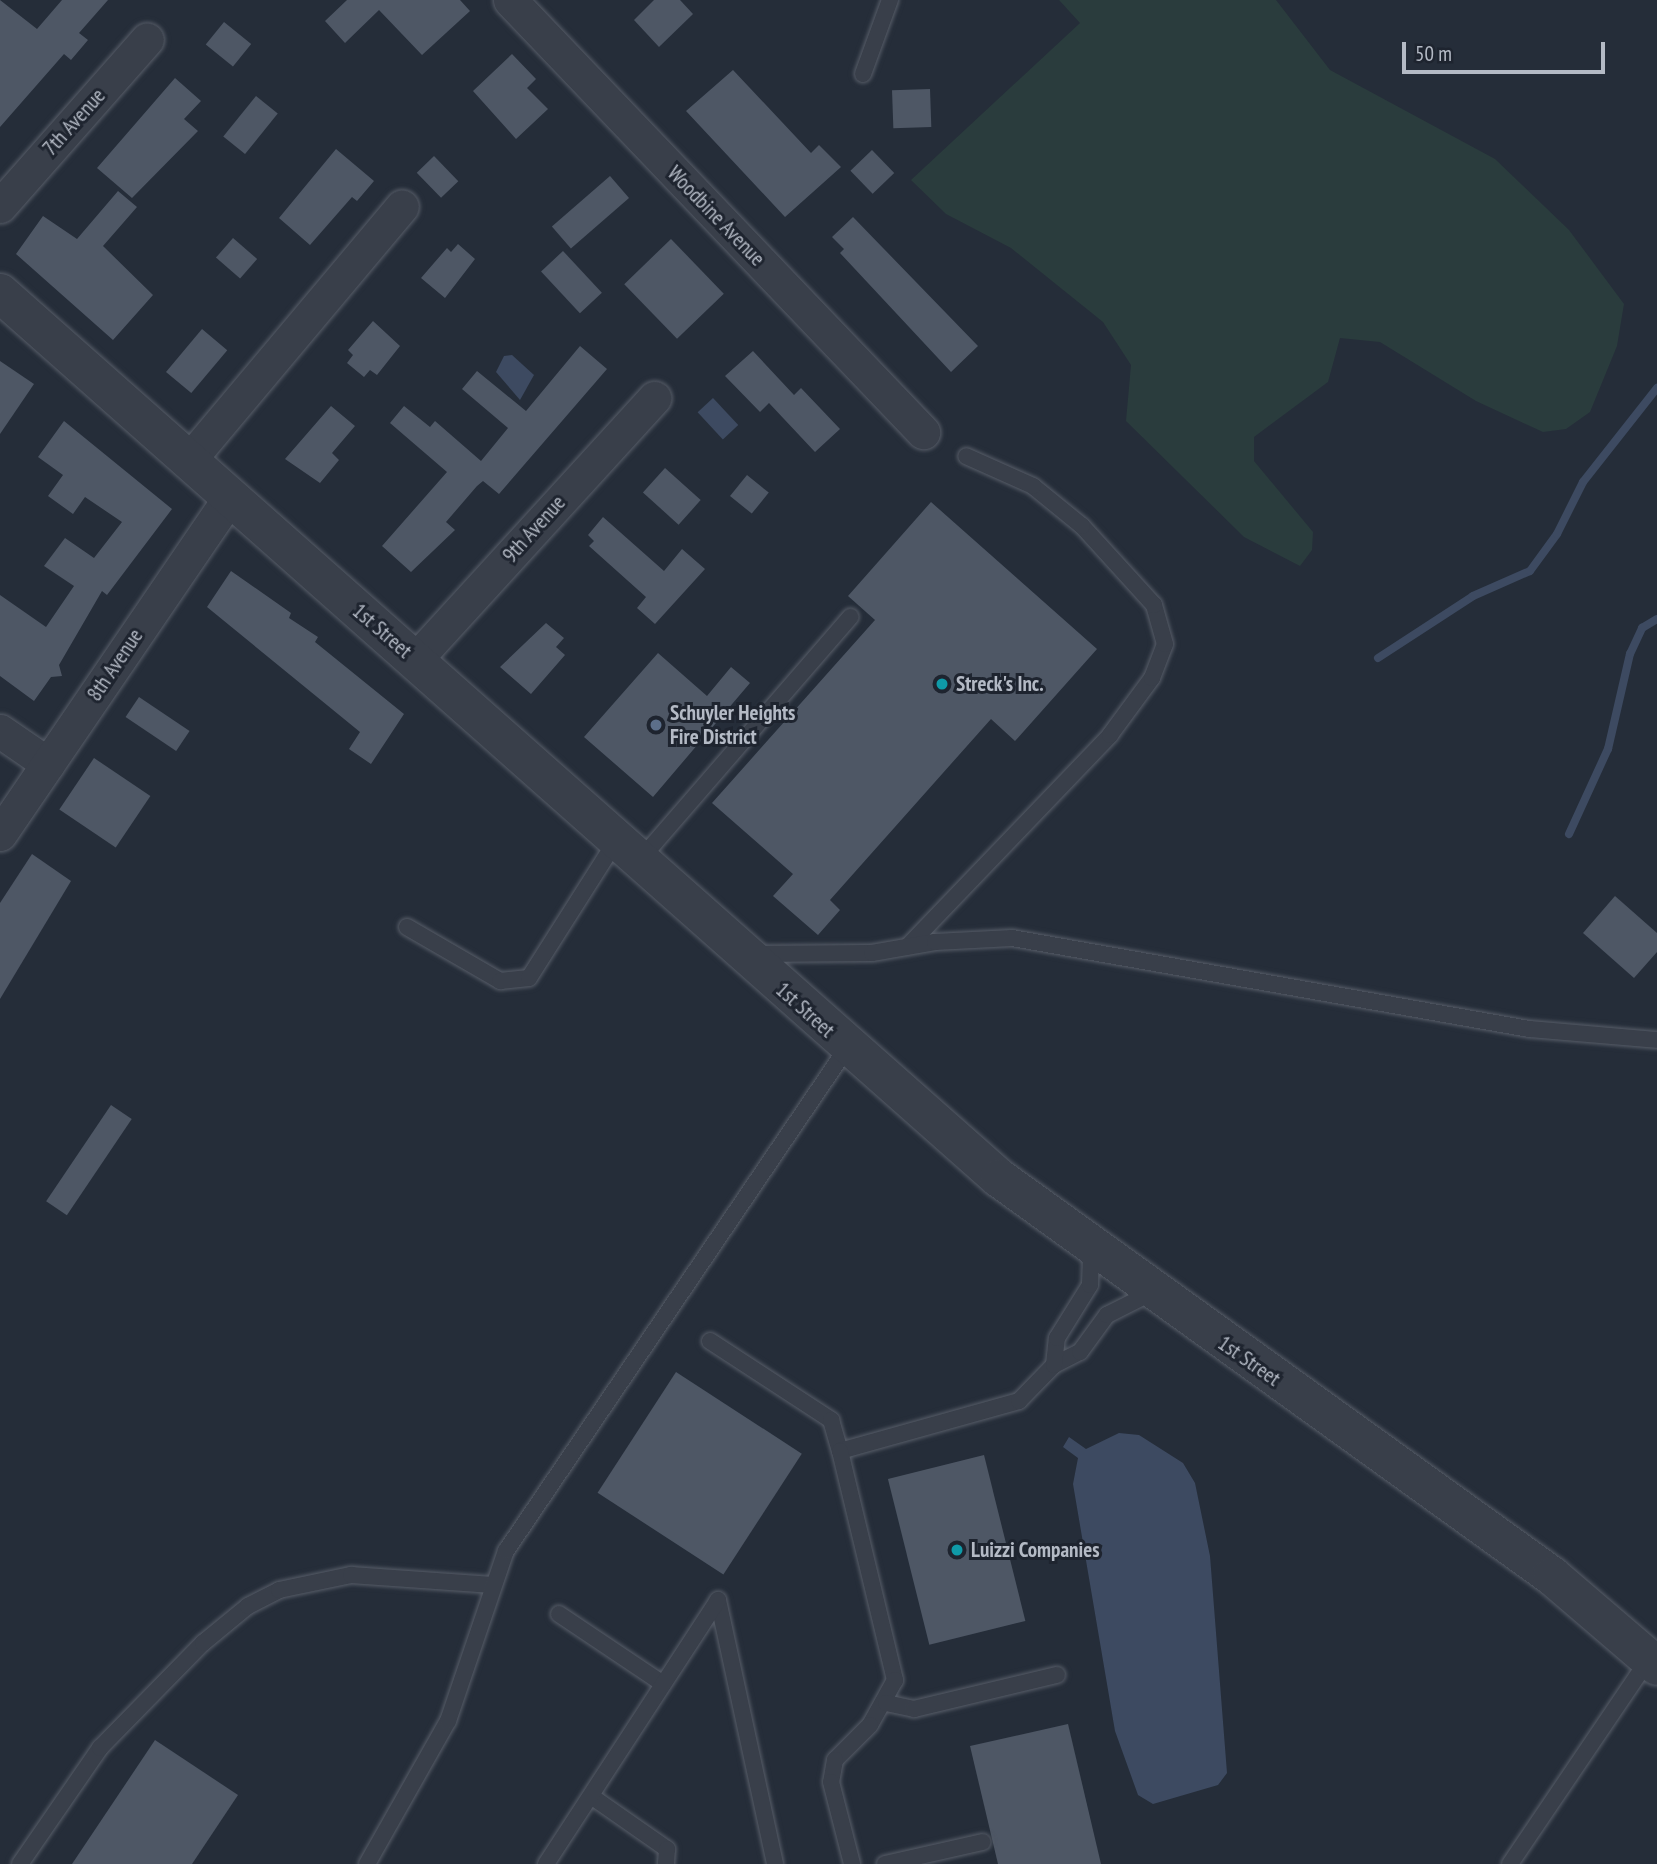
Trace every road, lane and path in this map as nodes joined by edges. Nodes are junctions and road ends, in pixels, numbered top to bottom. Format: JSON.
{"nodes":[{"id":1,"x":510,"y":0,"type":"edge"},
{"id":2,"x":890,"y":0,"type":"edge"},
{"id":3,"x":147,"y":39,"type":"dead end"},
{"id":4,"x":863,"y":74,"type":"dead end"},
{"id":5,"x":0,"y":205,"type":"edge"},
{"id":6,"x":402,"y":206,"type":"dead end"},
{"id":7,"x":0,"y":293,"type":"edge"},
{"id":8,"x":654,"y":398,"type":"dead end"},
{"id":9,"x":923,"y":432,"type":"dead end"},
{"id":10,"x":966,"y":456,"type":"dead end"},
{"id":11,"x":189,"y":460,"type":"junction"},
{"id":12,"x":230,"y":497,"type":"junction"},
{"id":13,"x":850,"y":617,"type":"dead end"},
{"id":14,"x":415,"y":660,"type":"junction"},
{"id":15,"x":0,"y":731,"type":"edge"},
{"id":16,"x":48,"y":764,"type":"junction"},
{"id":17,"x":0,"y":834,"type":"edge"},
{"id":18,"x":628,"y":851,"type":"junction"},
{"id":19,"x":407,"y":928,"type":"dead end"},
{"id":20,"x":908,"y":946,"type":"junction"},
{"id":21,"x":744,"y":955,"type":"junction"},
{"id":22,"x":1657,"y":1040,"type":"edge"},
{"id":23,"x":847,"y":1048,"type":"junction"},
{"id":24,"x":1091,"y":1247,"type":"junction"},
{"id":25,"x":1153,"y":1292,"type":"junction"},
{"id":26,"x":710,"y":1341,"type":"dead end"},
{"id":27,"x":1054,"y":1365,"type":"junction"},
{"id":28,"x":840,"y":1451,"type":"junction"},
{"id":29,"x":493,"y":1585,"type":"junction"},
{"id":30,"x":559,"y":1614,"type":"dead end"},
{"id":31,"x":1653,"y":1662,"type":"edge"},
{"id":32,"x":1057,"y":1675,"type":"dead end"},
{"id":33,"x":663,"y":1684,"type":"junction"},
{"id":34,"x":886,"y":1703,"type":"junction"},
{"id":35,"x":591,"y":1796,"type":"junction"},
{"id":36,"x":983,"y":1842,"type":"dead end"},
{"id":37,"x":20,"y":1864,"type":"edge"},
{"id":38,"x":367,"y":1864,"type":"edge"},
{"id":39,"x":545,"y":1864,"type":"edge"},
{"id":40,"x":666,"y":1864,"type":"edge"},
{"id":41,"x":775,"y":1864,"type":"edge"},
{"id":42,"x":852,"y":1864,"type":"edge"},
{"id":43,"x":885,"y":1864,"type":"edge"},
{"id":44,"x":1510,"y":1864,"type":"edge"}],
"edges":[{"from":1,"to":9,"type":"street","name":"Woodbine Avenue"},
{"from":2,"to":4,"type":"lane"},
{"from":3,"to":5,"type":"street","name":"7th Avenue"},
{"from":6,"to":11,"type":"street"},
{"from":7,"to":11,"type":"street","name":"1st Street"},
{"from":8,"to":14,"type":"street","name":"9th Avenue"},
{"from":10,"to":20,"type":"lane"},
{"from":11,"to":12,"type":"street","name":"1st Street"},
{"from":12,"to":14,"type":"street","name":"1st Street"},
{"from":12,"to":16,"type":"street","name":"8th Avenue"},
{"from":13,"to":18,"type":"lane"},
{"from":14,"to":18,"type":"street","name":"1st Street"},
{"from":15,"to":16,"type":"street"},
{"from":16,"to":17,"type":"street","name":"8th Avenue"},
{"from":18,"to":19,"type":"lane"},
{"from":18,"to":21,"type":"street","name":"1st Street"},
{"from":20,"to":21,"type":"lane"},
{"from":20,"to":22,"type":"lane"},
{"from":21,"to":23,"type":"street","name":"1st Street"},
{"from":23,"to":24,"type":"street","name":"1st Street"},
{"from":23,"to":29,"type":"lane"},
{"from":24,"to":25,"type":"street","name":"1st Street"},
{"from":24,"to":27,"type":"lane"},
{"from":25,"to":27,"type":"lane"},
{"from":25,"to":31,"type":"street","name":"1st Street"},
{"from":26,"to":28,"type":"lane"},
{"from":27,"to":28,"type":"lane"},
{"from":28,"to":34,"type":"lane"},
{"from":29,"to":37,"type":"lane"},
{"from":29,"to":38,"type":"lane"},
{"from":30,"to":33,"type":"lane"},
{"from":31,"to":44,"type":"lane"},
{"from":32,"to":34,"type":"lane"},
{"from":33,"to":35,"type":"lane"},
{"from":33,"to":41,"type":"lane"},
{"from":34,"to":42,"type":"lane"},
{"from":35,"to":39,"type":"lane"},
{"from":35,"to":40,"type":"lane"},
{"from":36,"to":43,"type":"lane"}]}
